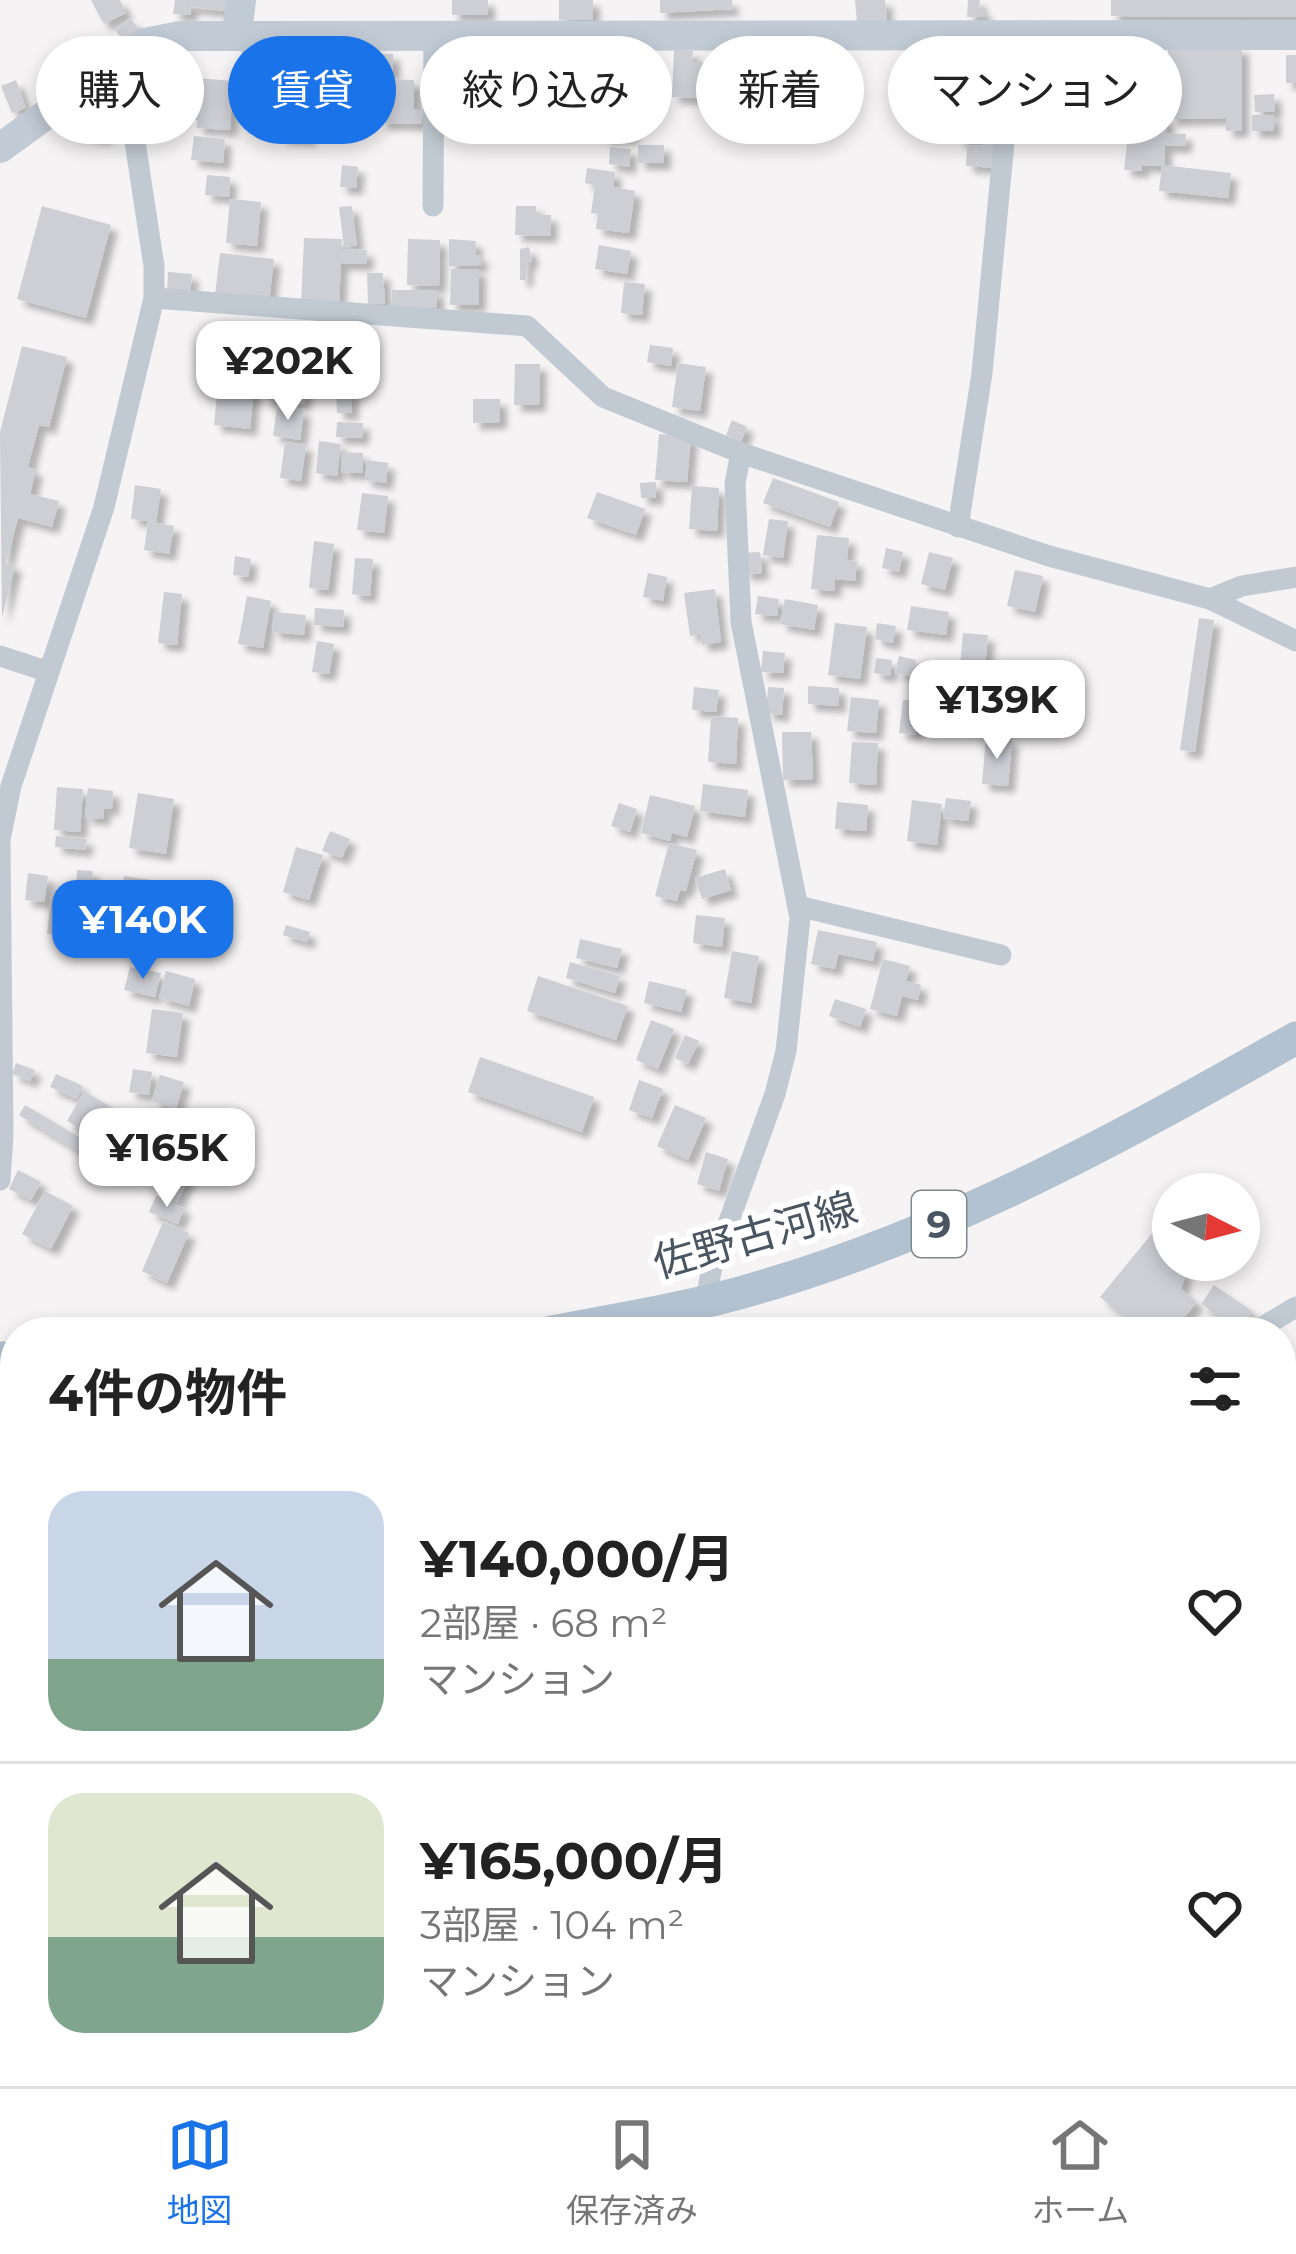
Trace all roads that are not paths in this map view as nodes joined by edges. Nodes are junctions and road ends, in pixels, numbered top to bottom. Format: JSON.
{"nodes":[{"id":1,"x":241,"y":0,"type":"edge"},
{"id":2,"x":237,"y":33,"type":"junction"},
{"id":3,"x":434,"y":34,"type":"junction"},
{"id":4,"x":1296,"y":35,"type":"edge"},
{"id":5,"x":180,"y":36,"type":"edge"},
{"id":6,"x":1182,"y":36,"type":"edge"},
{"id":7,"x":888,"y":37,"type":"edge"},
{"id":8,"x":36,"y":121,"type":"edge"},
{"id":9,"x":135,"y":144,"type":"edge"},
{"id":10,"x":1004,"y":144,"type":"edge"},
{"id":11,"x":0,"y":148,"type":"edge"},
{"id":12,"x":433,"y":206,"type":"dead end"},
{"id":13,"x":154,"y":298,"type":"junction"},
{"id":14,"x":741,"y":453,"type":"junction"},
{"id":15,"x":958,"y":527,"type":"junction"},
{"id":16,"x":1296,"y":577,"type":"edge"},
{"id":17,"x":1210,"y":599,"type":"junction"},
{"id":18,"x":1296,"y":641,"type":"edge"},
{"id":19,"x":0,"y":656,"type":"edge"},
{"id":20,"x":49,"y":672,"type":"junction"},
{"id":21,"x":0,"y":840,"type":"edge"},
{"id":22,"x":798,"y":906,"type":"junction"},
{"id":23,"x":1001,"y":956,"type":"dead end"},
{"id":24,"x":1296,"y":1037,"type":"edge"},
{"id":25,"x":0,"y":1180,"type":"edge"},
{"id":26,"x":706,"y":1302,"type":"junction"},
{"id":27,"x":668,"y":1317,"type":"edge"}],
"edges":[{"from":1,"to":2,"type":"street"},
{"from":2,"to":3,"type":"street"},
{"from":2,"to":5,"type":"street"},
{"from":3,"to":7,"type":"street"},
{"from":3,"to":12,"type":"street"},
{"from":4,"to":6,"type":"street"},
{"from":8,"to":11,"type":"street"},
{"from":9,"to":13,"type":"street"},
{"from":10,"to":15,"type":"street"},
{"from":13,"to":14,"type":"street"},
{"from":13,"to":20,"type":"street"},
{"from":14,"to":15,"type":"street"},
{"from":14,"to":22,"type":"street"},
{"from":15,"to":17,"type":"street"},
{"from":16,"to":17,"type":"street"},
{"from":17,"to":18,"type":"street"},
{"from":19,"to":20,"type":"street"},
{"from":20,"to":21,"type":"street"},
{"from":21,"to":25,"type":"street"},
{"from":22,"to":23,"type":"street"},
{"from":22,"to":26,"type":"street"},
{"from":24,"to":26,"type":"main road","name":"佐野古河線","number":"9"},
{"from":26,"to":27,"type":"main road","name":"佐野古河線","number":"9"}]}
